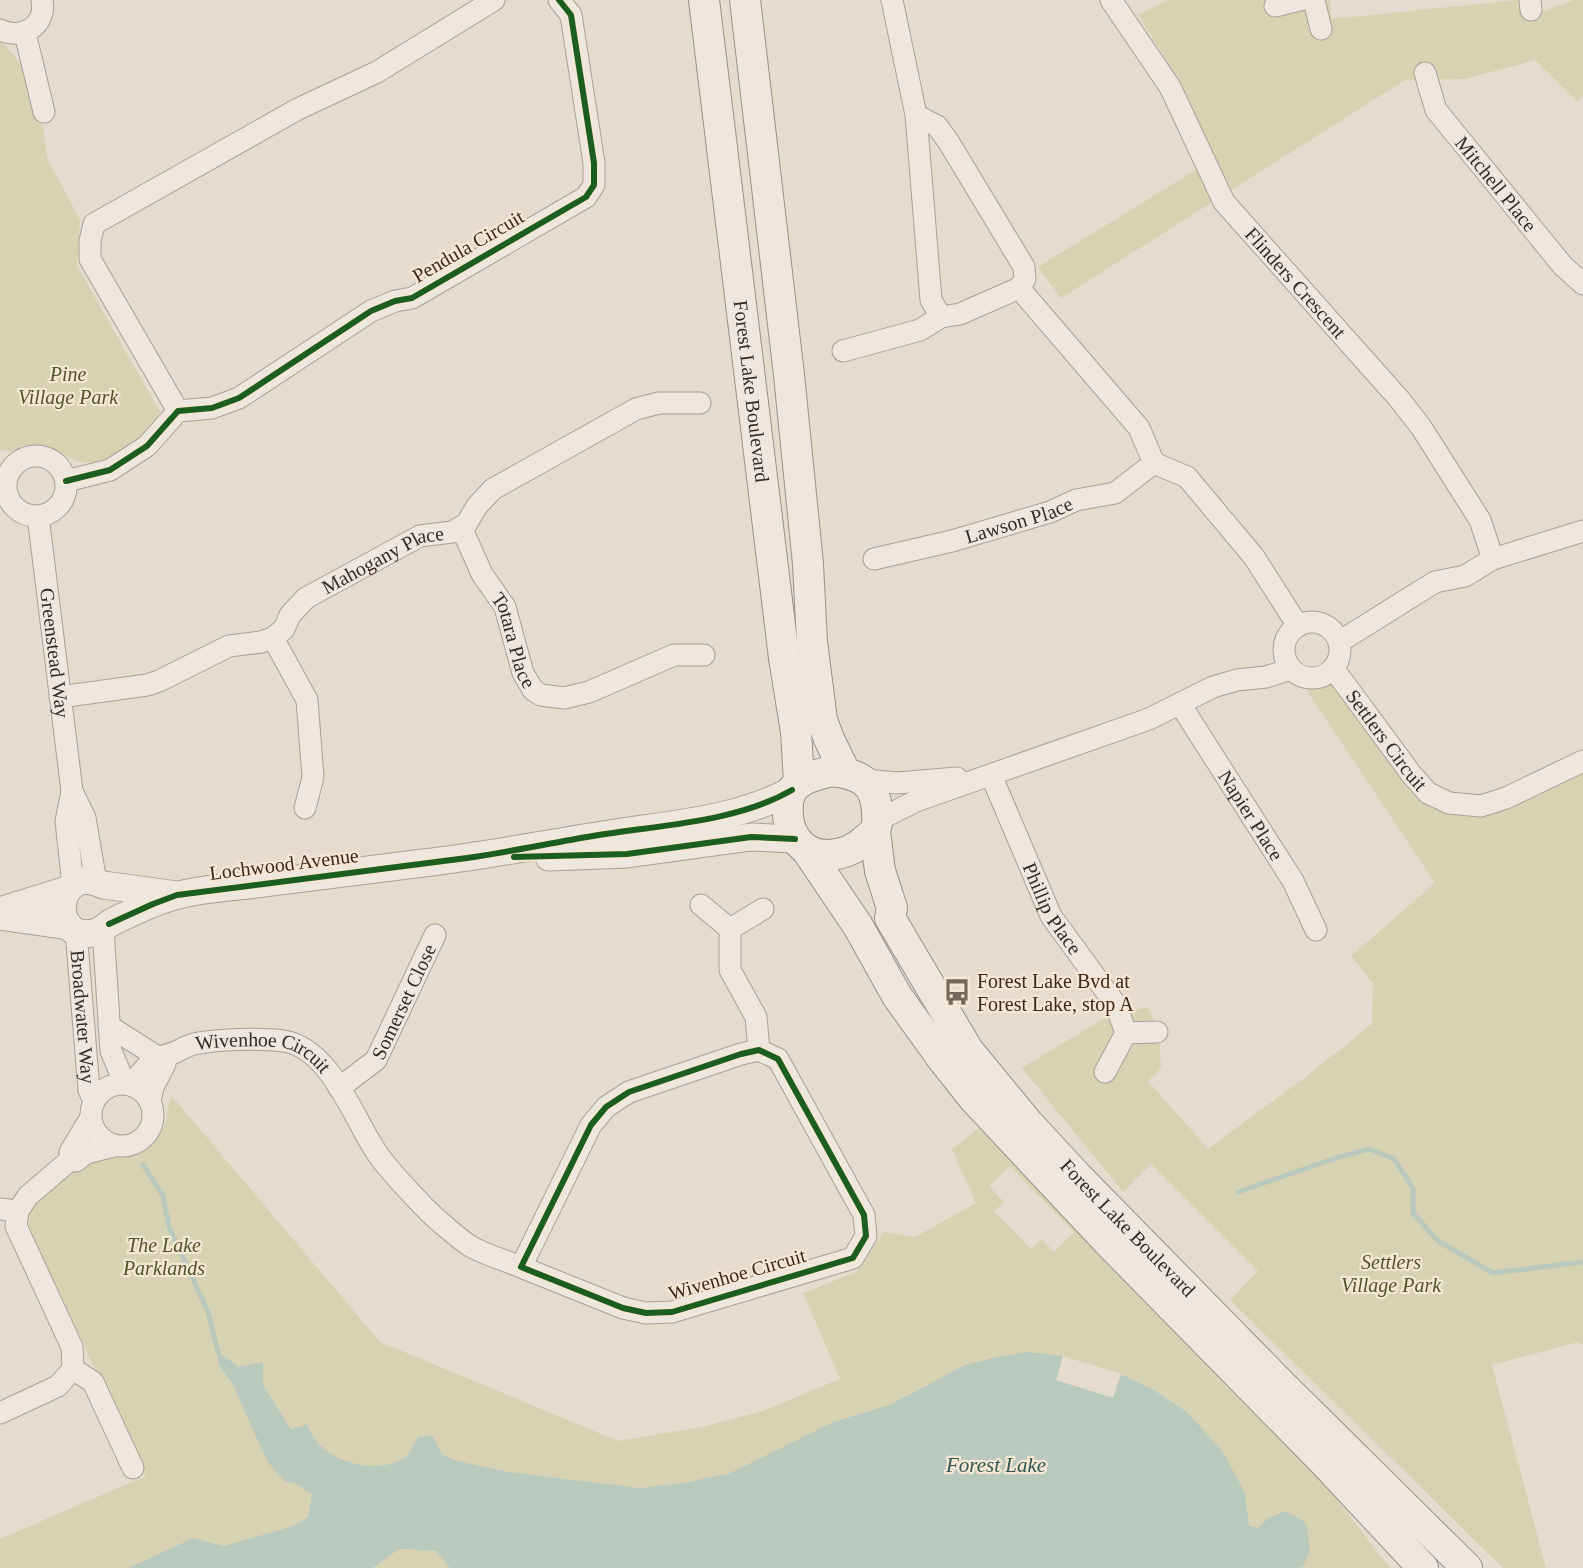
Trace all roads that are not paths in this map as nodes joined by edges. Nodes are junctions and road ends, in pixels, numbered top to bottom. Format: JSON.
{"nodes":[{"id":1,"x":42,"y":0,"type":"edge"},
{"id":2,"x":494,"y":0,"type":"edge"},
{"id":3,"x":559,"y":0,"type":"edge"},
{"id":4,"x":704,"y":0,"type":"edge"},
{"id":5,"x":745,"y":0,"type":"edge"},
{"id":6,"x":892,"y":0,"type":"edge"},
{"id":7,"x":1112,"y":0,"type":"edge"},
{"id":8,"x":1300,"y":0,"type":"edge"},
{"id":9,"x":1314,"y":0,"type":"edge"},
{"id":10,"x":1275,"y":6,"type":"dead end"},
{"id":11,"x":1321,"y":29,"type":"dead end"},
{"id":12,"x":0,"y":30,"type":"edge"},
{"id":13,"x":25,"y":33,"type":"junction"},
{"id":14,"x":1425,"y":73,"type":"dead end"},
{"id":15,"x":44,"y":112,"type":"dead end"},
{"id":16,"x":916,"y":115,"type":"junction"},
{"id":17,"x":1583,"y":284,"type":"edge"},
{"id":18,"x":1019,"y":288,"type":"junction"},
{"id":19,"x":941,"y":317,"type":"junction"},
{"id":20,"x":843,"y":351,"type":"dead end"},
{"id":21,"x":700,"y":403,"type":"dead end"},
{"id":22,"x":178,"y":411,"type":"junction"},
{"id":23,"x":1154,"y":463,"type":"junction"},
{"id":24,"x":3,"y":481,"type":"edge"},
{"id":25,"x":66,"y":481,"type":"junction"},
{"id":26,"x":38,"y":516,"type":"junction"},
{"id":27,"x":460,"y":527,"type":"junction"},
{"id":28,"x":1583,"y":531,"type":"edge"},
{"id":29,"x":874,"y":559,"type":"dead end"},
{"id":30,"x":1493,"y":559,"type":"junction"},
{"id":31,"x":1298,"y":626,"type":"junction"},
{"id":32,"x":273,"y":638,"type":"junction"},
{"id":33,"x":1339,"y":642,"type":"junction"},
{"id":34,"x":704,"y":655,"type":"dead end"},
{"id":35,"x":1333,"y":668,"type":"junction"},
{"id":36,"x":1291,"y":669,"type":"junction"},
{"id":37,"x":60,"y":697,"type":"junction"},
{"id":38,"x":1180,"y":704,"type":"junction"},
{"id":39,"x":1583,"y":761,"type":"edge"},
{"id":40,"x":991,"y":775,"type":"junction"},
{"id":41,"x":855,"y":776,"type":"junction"},
{"id":42,"x":795,"y":786,"type":"junction"},
{"id":43,"x":305,"y":808,"type":"dead end"},
{"id":44,"x":876,"y":825,"type":"junction"},
{"id":45,"x":800,"y":844,"type":"junction"},
{"id":46,"x":469,"y":858,"type":"junction"},
{"id":47,"x":85,"y":886,"type":"junction"},
{"id":48,"x":177,"y":895,"type":"junction"},
{"id":49,"x":701,"y":905,"type":"dead end"},
{"id":50,"x":763,"y":909,"type":"dead end"},
{"id":51,"x":0,"y":911,"type":"edge"},
{"id":52,"x":0,"y":916,"type":"edge"},
{"id":53,"x":89,"y":927,"type":"junction"},
{"id":54,"x":730,"y":929,"type":"junction"},
{"id":55,"x":1316,"y":930,"type":"dead end"},
{"id":56,"x":435,"y":935,"type":"dead end"},
{"id":57,"x":109,"y":1026,"type":"junction"},
{"id":58,"x":1157,"y":1032,"type":"dead end"},
{"id":59,"x":1126,"y":1033,"type":"junction"},
{"id":60,"x":759,"y":1050,"type":"junction"},
{"id":61,"x":160,"y":1057,"type":"junction"},
{"id":62,"x":1105,"y":1072,"type":"dead end"},
{"id":63,"x":127,"y":1085,"type":"junction"},
{"id":64,"x":339,"y":1088,"type":"junction"},
{"id":65,"x":150,"y":1101,"type":"junction"},
{"id":66,"x":92,"y":1110,"type":"junction"},
{"id":67,"x":114,"y":1146,"type":"junction"},
{"id":68,"x":70,"y":1160,"type":"junction"},
{"id":69,"x":9,"y":1210,"type":"edge"},
{"id":70,"x":521,"y":1267,"type":"junction"},
{"id":71,"x":73,"y":1369,"type":"junction"},
{"id":72,"x":0,"y":1413,"type":"edge"},
{"id":73,"x":133,"y":1468,"type":"dead end"},
{"id":74,"x":1423,"y":1568,"type":"edge"},
{"id":75,"x":1467,"y":1568,"type":"edge"}],
"edges":[{"from":1,"to":13,"type":"street"},
{"from":2,"to":22,"type":"street"},
{"from":3,"to":22,"type":"street","name":"Pendula Circuit"},
{"from":4,"to":42,"type":"main road","name":"Forest Lake Boulevard"},
{"from":5,"to":41,"type":"main road","name":"Forest Lake Boulevard"},
{"from":6,"to":16,"type":"street"},
{"from":7,"to":30,"type":"street","name":"Flinders Crescent"},
{"from":8,"to":10,"type":"street"},
{"from":9,"to":11,"type":"street"},
{"from":12,"to":13,"type":"street"},
{"from":13,"to":15,"type":"street"},
{"from":14,"to":17,"type":"street","name":"Mitchell Place"},
{"from":16,"to":18,"type":"street"},
{"from":16,"to":19,"type":"street"},
{"from":18,"to":19,"type":"street"},
{"from":18,"to":23,"type":"street"},
{"from":19,"to":20,"type":"street"},
{"from":21,"to":27,"type":"street","name":"Mahogany Place"},
{"from":22,"to":25,"type":"street"},
{"from":23,"to":29,"type":"street","name":"Lawson Place"},
{"from":23,"to":31,"type":"street"},
{"from":24,"to":25,"type":"street"},
{"from":24,"to":26,"type":"street"},
{"from":25,"to":26,"type":"street"},
{"from":26,"to":37,"type":"street","name":"Greenstead Way"},
{"from":27,"to":32,"type":"street","name":"Mahogany Place"},
{"from":27,"to":34,"type":"street","name":"Totara Place"},
{"from":28,"to":30,"type":"street"},
{"from":30,"to":33,"type":"street"},
{"from":31,"to":33,"type":"street"},
{"from":31,"to":36,"type":"street"},
{"from":32,"to":37,"type":"street"},
{"from":32,"to":43,"type":"street"},
{"from":33,"to":35,"type":"street"},
{"from":35,"to":36,"type":"street"},
{"from":35,"to":39,"type":"street","name":"Settlers Circuit"},
{"from":36,"to":38,"type":"street"},
{"from":37,"to":47,"type":"street","name":"Greenstead Way"},
{"from":38,"to":40,"type":"street"},
{"from":38,"to":55,"type":"street","name":"Napier Place"},
{"from":40,"to":41,"type":"street"},
{"from":40,"to":44,"type":"street"},
{"from":40,"to":59,"type":"street","name":"Phillip Place"},
{"from":41,"to":42,"type":"main road"},
{"from":41,"to":44,"type":"main road"},
{"from":42,"to":45,"type":"main road"},
{"from":42,"to":46,"type":"street","name":"Lochwood Avenue"},
{"from":44,"to":45,"type":"main road"},
{"from":44,"to":75,"type":"main road","name":"Forest Lake Boulevard"},
{"from":45,"to":46,"type":"street","name":"Lochwood Avenue"},
{"from":45,"to":74,"type":"main road","name":"Forest Lake Boulevard"},
{"from":46,"to":48,"type":"street","name":"Lochwood Avenue"},
{"from":47,"to":48,"type":"street","name":"Lochwood Avenue"},
{"from":47,"to":51,"type":"street","name":"Lochwood Avenue"},
{"from":47,"to":53,"type":"street"},
{"from":47,"to":53,"type":"street"},
{"from":48,"to":53,"type":"street","name":"Lochwood Avenue"},
{"from":49,"to":54,"type":"street"},
{"from":50,"to":54,"type":"street"},
{"from":52,"to":53,"type":"street"},
{"from":53,"to":57,"type":"street","name":"Broadwater Way"},
{"from":53,"to":66,"type":"street","name":"Broadwater Way"},
{"from":54,"to":60,"type":"street"},
{"from":56,"to":64,"type":"street","name":"Somerset Close"},
{"from":57,"to":61,"type":"street","name":"Broadwater Way"},
{"from":57,"to":63,"type":"street","name":"Broadwater Way"},
{"from":58,"to":59,"type":"street"},
{"from":59,"to":62,"type":"street"},
{"from":60,"to":70,"type":"street"},
{"from":60,"to":70,"type":"street","name":"Wivenhoe Circuit"},
{"from":61,"to":63,"type":"street","name":"Wivenhoe Circuit"},
{"from":61,"to":64,"type":"street","name":"Wivenhoe Circuit"},
{"from":61,"to":65,"type":"street","name":"Wivenhoe Circuit"},
{"from":63,"to":65,"type":"street","name":"Broadwater Way"},
{"from":63,"to":66,"type":"street","name":"Broadwater Way"},
{"from":64,"to":70,"type":"street","name":"Wivenhoe Circuit"},
{"from":65,"to":67,"type":"street"},
{"from":66,"to":67,"type":"street","name":"Broadwater Way"},
{"from":66,"to":68,"type":"street"},
{"from":67,"to":68,"type":"street"},
{"from":68,"to":69,"type":"street"},
{"from":69,"to":71,"type":"street"},
{"from":71,"to":72,"type":"street"},
{"from":71,"to":73,"type":"street"}]}
